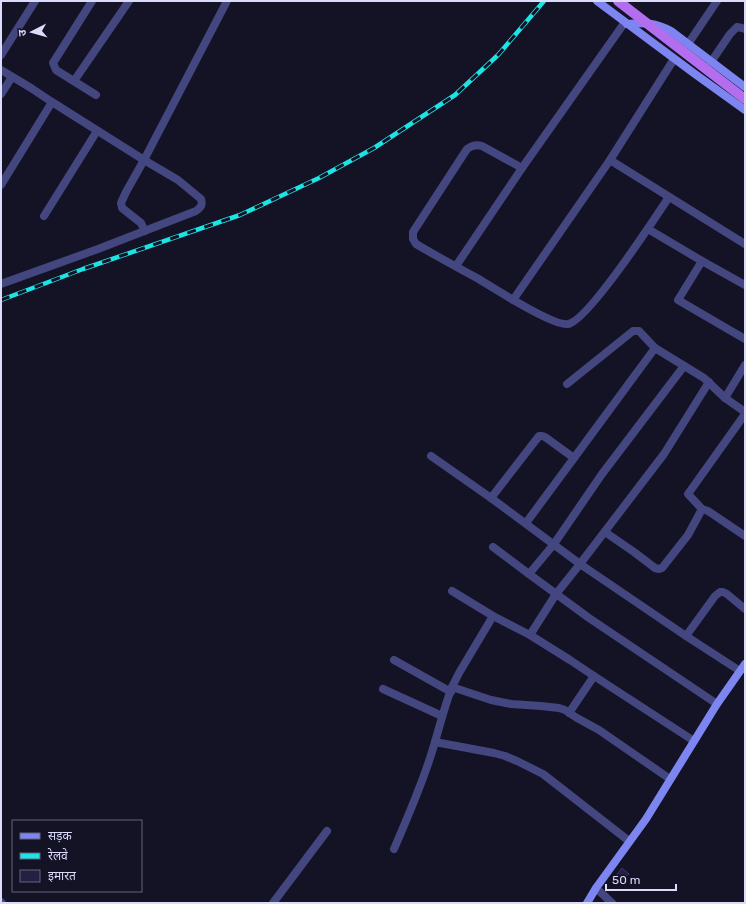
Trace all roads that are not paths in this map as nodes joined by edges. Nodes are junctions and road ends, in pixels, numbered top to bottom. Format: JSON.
{"nodes":[{"id":1,"x":35,"y":1,"type":"edge"},
{"id":2,"x":92,"y":1,"type":"edge"},
{"id":3,"x":129,"y":1,"type":"edge"},
{"id":4,"x":227,"y":1,"type":"edge"},
{"id":5,"x":597,"y":1,"type":"edge"},
{"id":6,"x":618,"y":1,"type":"edge"},
{"id":7,"x":717,"y":1,"type":"edge"},
{"id":8,"x":626,"y":23,"type":"junction"},
{"id":9,"x":745,"y":29,"type":"edge"},
{"id":10,"x":688,"y":44,"type":"junction"},
{"id":11,"x":1,"y":55,"type":"edge"},
{"id":12,"x":674,"y":59,"type":"junction"},
{"id":13,"x":711,"y":62,"type":"junction"},
{"id":14,"x":1,"y":70,"type":"edge"},
{"id":15,"x":12,"y":77,"type":"junction"},
{"id":16,"x":74,"y":81,"type":"junction"},
{"id":17,"x":745,"y":87,"type":"edge"},
{"id":18,"x":1,"y":94,"type":"edge"},
{"id":19,"x":96,"y":95,"type":"dead end"},
{"id":20,"x":745,"y":99,"type":"edge"},
{"id":21,"x":52,"y":102,"type":"junction"},
{"id":22,"x":745,"y":110,"type":"edge"},
{"id":23,"x":97,"y":131,"type":"junction"},
{"id":24,"x":144,"y":160,"type":"junction"},
{"id":25,"x":610,"y":160,"type":"junction"},
{"id":26,"x":522,"y":168,"type":"junction"},
{"id":27,"x":1,"y":185,"type":"edge"},
{"id":28,"x":669,"y":197,"type":"junction"},
{"id":29,"x":44,"y":216,"type":"dead end"},
{"id":30,"x":648,"y":229,"type":"junction"},
{"id":31,"x":145,"y":231,"type":"junction"},
{"id":32,"x":745,"y":244,"type":"edge"},
{"id":33,"x":702,"y":261,"type":"junction"},
{"id":34,"x":456,"y":266,"type":"junction"},
{"id":35,"x":1,"y":284,"type":"edge"},
{"id":36,"x":745,"y":285,"type":"edge"},
{"id":37,"x":513,"y":300,"type":"junction"},
{"id":38,"x":745,"y":339,"type":"edge"},
{"id":39,"x":655,"y":348,"type":"junction"},
{"id":40,"x":745,"y":365,"type":"edge"},
{"id":41,"x":684,"y":366,"type":"junction"},
{"id":42,"x":709,"y":382,"type":"junction"},
{"id":43,"x":567,"y":384,"type":"dead end"},
{"id":44,"x":725,"y":398,"type":"junction"},
{"id":45,"x":745,"y":413,"type":"edge"},
{"id":46,"x":431,"y":456,"type":"dead end"},
{"id":47,"x":574,"y":458,"type":"junction"},
{"id":48,"x":491,"y":498,"type":"junction"},
{"id":49,"x":702,"y":509,"type":"junction"},
{"id":50,"x":526,"y":523,"type":"junction"},
{"id":51,"x":604,"y":532,"type":"junction"},
{"id":52,"x":745,"y":536,"type":"edge"},
{"id":53,"x":554,"y":544,"type":"junction"},
{"id":54,"x":493,"y":547,"type":"dead end"},
{"id":55,"x":580,"y":564,"type":"junction"},
{"id":56,"x":529,"y":574,"type":"junction"},
{"id":57,"x":452,"y":591,"type":"dead end"},
{"id":58,"x":556,"y":594,"type":"junction"},
{"id":59,"x":745,"y":609,"type":"edge"},
{"id":60,"x":493,"y":616,"type":"junction"},
{"id":61,"x":530,"y":635,"type":"junction"},
{"id":62,"x":686,"y":636,"type":"junction"},
{"id":63,"x":394,"y":660,"type":"dead end"},
{"id":64,"x":742,"y":672,"type":"edge"},
{"id":65,"x":594,"y":676,"type":"junction"},
{"id":66,"x":383,"y":689,"type":"dead end"},
{"id":67,"x":452,"y":690,"type":"junction"},
{"id":68,"x":717,"y":704,"type":"junction"},
{"id":69,"x":569,"y":713,"type":"junction"},
{"id":70,"x":442,"y":716,"type":"junction"},
{"id":71,"x":694,"y":741,"type":"junction"},
{"id":72,"x":435,"y":742,"type":"junction"},
{"id":73,"x":670,"y":779,"type":"junction"},
{"id":74,"x":327,"y":831,"type":"dead end"},
{"id":75,"x":629,"y":842,"type":"junction"},
{"id":76,"x":394,"y":849,"type":"dead end"},
{"id":77,"x":596,"y":888,"type":"junction"},
{"id":78,"x":273,"y":903,"type":"edge"},
{"id":79,"x":587,"y":903,"type":"edge"},
{"id":80,"x":612,"y":903,"type":"edge"}],
"edges":[{"from":1,"to":11,"type":"street"},
{"from":2,"to":16,"type":"street"},
{"from":3,"to":16,"type":"street"},
{"from":4,"to":24,"type":"street"},
{"from":5,"to":8,"type":"street"},
{"from":6,"to":20,"type":"main road","bridge":true},
{"from":7,"to":10,"type":"street"},
{"from":8,"to":10,"type":"street"},
{"from":8,"to":12,"type":"street"},
{"from":8,"to":26,"type":"street"},
{"from":9,"to":13,"type":"street"},
{"from":10,"to":13,"type":"street"},
{"from":12,"to":22,"type":"street"},
{"from":12,"to":25,"type":"street"},
{"from":13,"to":17,"type":"street"},
{"from":14,"to":15,"type":"street"},
{"from":15,"to":18,"type":"street"},
{"from":15,"to":21,"type":"street"},
{"from":16,"to":19,"type":"street"},
{"from":21,"to":23,"type":"street"},
{"from":21,"to":27,"type":"street"},
{"from":23,"to":24,"type":"street"},
{"from":23,"to":29,"type":"street"},
{"from":24,"to":31,"type":"street"},
{"from":24,"to":31,"type":"street"},
{"from":25,"to":28,"type":"street"},
{"from":25,"to":37,"type":"street"},
{"from":26,"to":34,"type":"street"},
{"from":26,"to":34,"type":"street"},
{"from":28,"to":30,"type":"street"},
{"from":28,"to":32,"type":"street"},
{"from":30,"to":33,"type":"street"},
{"from":30,"to":37,"type":"street"},
{"from":31,"to":35,"type":"street"},
{"from":33,"to":36,"type":"street"},
{"from":33,"to":38,"type":"street"},
{"from":34,"to":37,"type":"street"},
{"from":39,"to":41,"type":"street"},
{"from":39,"to":43,"type":"street"},
{"from":39,"to":47,"type":"street"},
{"from":40,"to":44,"type":"street"},
{"from":41,"to":42,"type":"street"},
{"from":41,"to":53,"type":"street"},
{"from":42,"to":44,"type":"street"},
{"from":42,"to":51,"type":"street"},
{"from":44,"to":45,"type":"street"},
{"from":45,"to":49,"type":"street"},
{"from":46,"to":48,"type":"street"},
{"from":47,"to":48,"type":"street"},
{"from":47,"to":50,"type":"street"},
{"from":48,"to":50,"type":"street"},
{"from":49,"to":51,"type":"street"},
{"from":49,"to":52,"type":"street"},
{"from":50,"to":53,"type":"street"},
{"from":51,"to":55,"type":"street"},
{"from":53,"to":55,"type":"street"},
{"from":53,"to":56,"type":"street"},
{"from":54,"to":56,"type":"street"},
{"from":55,"to":58,"type":"street"},
{"from":55,"to":62,"type":"street"},
{"from":56,"to":58,"type":"street"},
{"from":57,"to":60,"type":"street"},
{"from":58,"to":61,"type":"street"},
{"from":58,"to":68,"type":"street"},
{"from":59,"to":62,"type":"street"},
{"from":60,"to":61,"type":"street"},
{"from":60,"to":67,"type":"street"},
{"from":61,"to":65,"type":"street"},
{"from":62,"to":64,"type":"street"},
{"from":63,"to":67,"type":"street"},
{"from":64,"to":68,"type":"street"},
{"from":65,"to":69,"type":"street"},
{"from":65,"to":71,"type":"street"},
{"from":66,"to":70,"type":"street"},
{"from":67,"to":69,"type":"street"},
{"from":67,"to":70,"type":"street"},
{"from":68,"to":71,"type":"street"},
{"from":69,"to":73,"type":"street"},
{"from":70,"to":72,"type":"street"},
{"from":71,"to":73,"type":"street"},
{"from":72,"to":75,"type":"street"},
{"from":72,"to":76,"type":"street"},
{"from":73,"to":75,"type":"street"},
{"from":74,"to":78,"type":"street"},
{"from":75,"to":77,"type":"street"},
{"from":77,"to":79,"type":"street"},
{"from":77,"to":80,"type":"street"}]}
